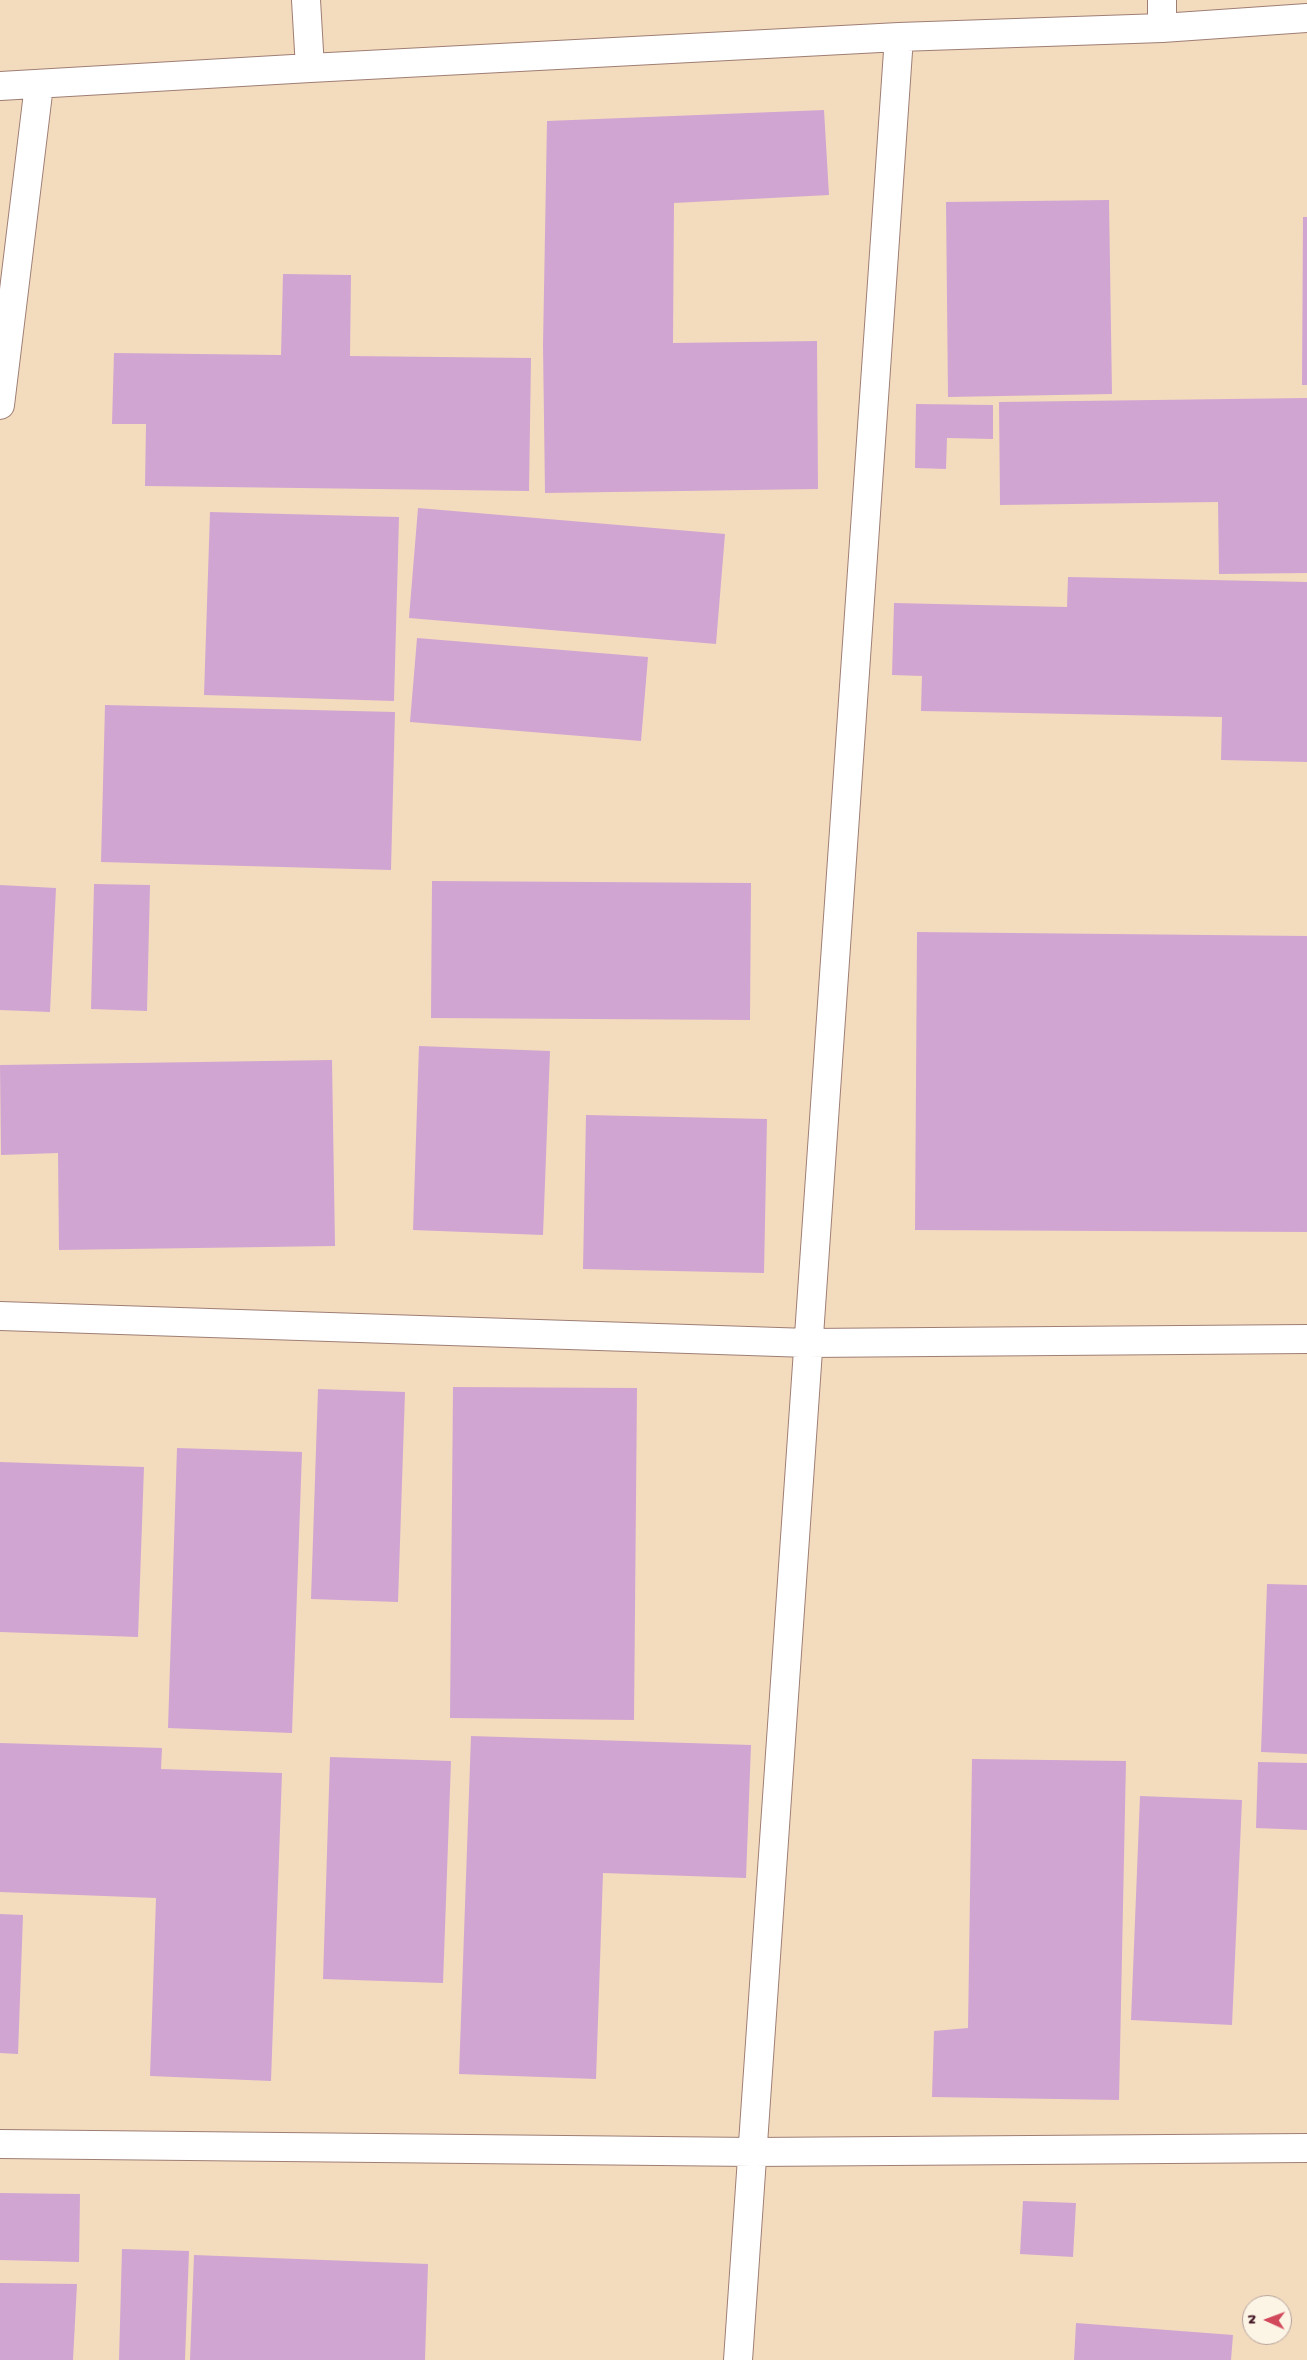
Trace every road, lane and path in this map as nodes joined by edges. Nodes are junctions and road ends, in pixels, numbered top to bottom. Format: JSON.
{"nodes":[{"id":1,"x":306,"y":0,"type":"edge"},
{"id":2,"x":1162,"y":0,"type":"edge"},
{"id":3,"x":1307,"y":18,"type":"edge"},
{"id":4,"x":1162,"y":28,"type":"junction"},
{"id":5,"x":899,"y":37,"type":"junction"},
{"id":6,"x":310,"y":68,"type":"junction"},
{"id":7,"x":39,"y":85,"type":"junction"},
{"id":8,"x":0,"y":86,"type":"edge"},
{"id":9,"x":0,"y":405,"type":"edge"},
{"id":10,"x":0,"y":1316,"type":"edge"},
{"id":11,"x":1307,"y":1338,"type":"edge"},
{"id":12,"x":808,"y":1343,"type":"junction"},
{"id":13,"x":0,"y":2144,"type":"edge"},
{"id":14,"x":1307,"y":2148,"type":"edge"},
{"id":15,"x":753,"y":2152,"type":"junction"},
{"id":16,"x":738,"y":2360,"type":"edge"}],
"edges":[{"from":1,"to":6,"type":"street"},
{"from":2,"to":4,"type":"street"},
{"from":3,"to":4,"type":"street"},
{"from":4,"to":5,"type":"street"},
{"from":5,"to":6,"type":"street"},
{"from":5,"to":12,"type":"street"},
{"from":6,"to":7,"type":"street"},
{"from":7,"to":8,"type":"street"},
{"from":7,"to":9,"type":"street"},
{"from":10,"to":12,"type":"street"},
{"from":11,"to":12,"type":"street"},
{"from":12,"to":15,"type":"street"},
{"from":13,"to":15,"type":"street"},
{"from":14,"to":15,"type":"street"},
{"from":15,"to":16,"type":"street"}]}
